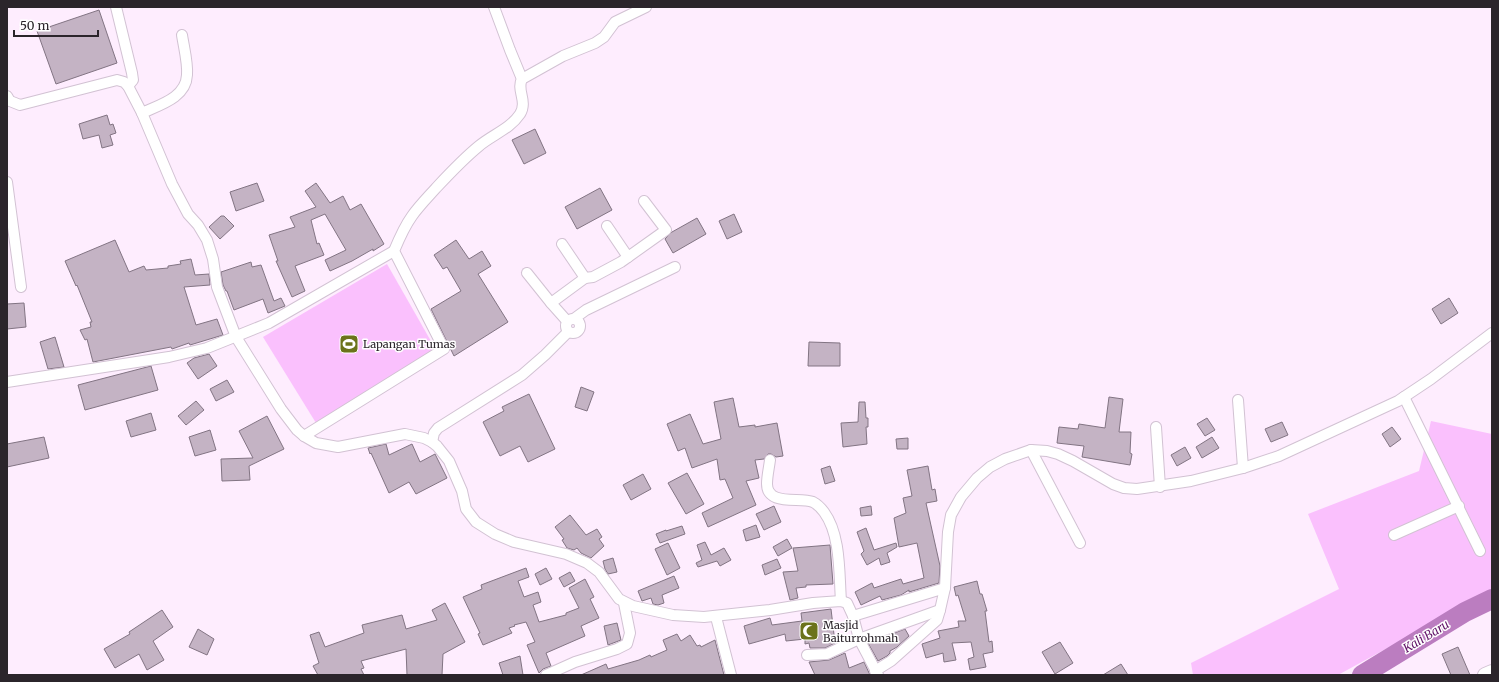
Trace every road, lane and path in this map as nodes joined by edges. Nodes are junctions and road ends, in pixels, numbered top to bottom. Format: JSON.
{"nodes":[{"id":1,"x":116,"y":7,"type":"edge"},
{"id":2,"x":494,"y":7,"type":"edge"},
{"id":3,"x":646,"y":7,"type":"edge"},
{"id":4,"x":182,"y":35,"type":"dead end"},
{"id":5,"x":522,"y":79,"type":"junction"},
{"id":6,"x":128,"y":86,"type":"junction"},
{"id":7,"x":7,"y":96,"type":"edge"},
{"id":8,"x":142,"y":113,"type":"junction"},
{"id":9,"x":7,"y":182,"type":"edge"},
{"id":10,"x":8,"y":196,"type":"edge"},
{"id":11,"x":644,"y":201,"type":"dead end"},
{"id":12,"x":607,"y":226,"type":"dead end"},
{"id":13,"x":562,"y":244,"type":"dead end"},
{"id":14,"x":394,"y":251,"type":"junction"},
{"id":15,"x":628,"y":257,"type":"junction"},
{"id":16,"x":676,"y":267,"type":"dead end"},
{"id":17,"x":527,"y":273,"type":"dead end"},
{"id":18,"x":585,"y":278,"type":"junction"},
{"id":19,"x":21,"y":287,"type":"dead end"},
{"id":20,"x":550,"y":303,"type":"junction"},
{"id":21,"x":571,"y":320,"type":"junction"},
{"id":22,"x":568,"y":332,"type":"junction"},
{"id":23,"x":1492,"y":333,"type":"edge"},
{"id":24,"x":236,"y":337,"type":"junction"},
{"id":25,"x":7,"y":382,"type":"edge"},
{"id":26,"x":1404,"y":397,"type":"junction"},
{"id":27,"x":1238,"y":400,"type":"dead end"},
{"id":28,"x":1156,"y":427,"type":"dead end"},
{"id":29,"x":304,"y":436,"type":"junction"},
{"id":30,"x":432,"y":442,"type":"junction"},
{"id":31,"x":1031,"y":450,"type":"junction"},
{"id":32,"x":770,"y":460,"type":"dead end"},
{"id":33,"x":1243,"y":468,"type":"junction"},
{"id":34,"x":1160,"y":487,"type":"junction"},
{"id":35,"x":1459,"y":506,"type":"junction"},
{"id":36,"x":1394,"y":535,"type":"dead end"},
{"id":37,"x":1080,"y":543,"type":"dead end"},
{"id":38,"x":1480,"y":551,"type":"dead end"},
{"id":39,"x":945,"y":588,"type":"junction"},
{"id":40,"x":841,"y":601,"type":"junction"},
{"id":41,"x":624,"y":602,"type":"junction"},
{"id":42,"x":940,"y":610,"type":"junction"},
{"id":43,"x":853,"y":616,"type":"junction"},
{"id":44,"x":716,"y":617,"type":"junction"},
{"id":45,"x":859,"y":640,"type":"junction"},
{"id":46,"x":807,"y":655,"type":"dead end"},
{"id":47,"x":1492,"y":672,"type":"edge"},
{"id":48,"x":876,"y":673,"type":"edge"},
{"id":49,"x":546,"y":675,"type":"edge"},
{"id":50,"x":730,"y":675,"type":"edge"},
{"id":51,"x":1485,"y":675,"type":"edge"}],
"edges":[{"from":1,"to":6,"type":"street"},
{"from":2,"to":5,"type":"street"},
{"from":3,"to":5,"type":"street"},
{"from":4,"to":8,"type":"street"},
{"from":5,"to":14,"type":"street"},
{"from":6,"to":7,"type":"street"},
{"from":6,"to":8,"type":"street"},
{"from":8,"to":24,"type":"street"},
{"from":9,"to":10,"type":"street"},
{"from":10,"to":19,"type":"street"},
{"from":11,"to":15,"type":"street"},
{"from":12,"to":15,"type":"street"},
{"from":13,"to":18,"type":"street"},
{"from":14,"to":24,"type":"street"},
{"from":14,"to":29,"type":"street"},
{"from":15,"to":18,"type":"street"},
{"from":16,"to":21,"type":"street"},
{"from":17,"to":20,"type":"street"},
{"from":18,"to":20,"type":"street"},
{"from":20,"to":21,"type":"street"},
{"from":21,"to":22,"type":"street"},
{"from":21,"to":22,"type":"street"},
{"from":22,"to":30,"type":"street"},
{"from":23,"to":26,"type":"street"},
{"from":24,"to":25,"type":"street"},
{"from":24,"to":29,"type":"street"},
{"from":26,"to":33,"type":"street"},
{"from":26,"to":35,"type":"street"},
{"from":27,"to":33,"type":"street"},
{"from":28,"to":34,"type":"street"},
{"from":29,"to":30,"type":"street"},
{"from":30,"to":41,"type":"street"},
{"from":31,"to":34,"type":"street"},
{"from":31,"to":37,"type":"street"},
{"from":31,"to":39,"type":"street"},
{"from":32,"to":40,"type":"street"},
{"from":33,"to":34,"type":"street"},
{"from":35,"to":36,"type":"street"},
{"from":35,"to":38,"type":"street"},
{"from":39,"to":42,"type":"street"},
{"from":39,"to":43,"type":"street"},
{"from":40,"to":43,"type":"street"},
{"from":40,"to":44,"type":"street"},
{"from":41,"to":44,"type":"street"},
{"from":41,"to":49,"type":"street"},
{"from":42,"to":45,"type":"street"},
{"from":42,"to":48,"type":"street"},
{"from":43,"to":45,"type":"street"},
{"from":44,"to":50,"type":"street"},
{"from":45,"to":46,"type":"street"},
{"from":45,"to":48,"type":"street"},
{"from":47,"to":51,"type":"street"}]}
